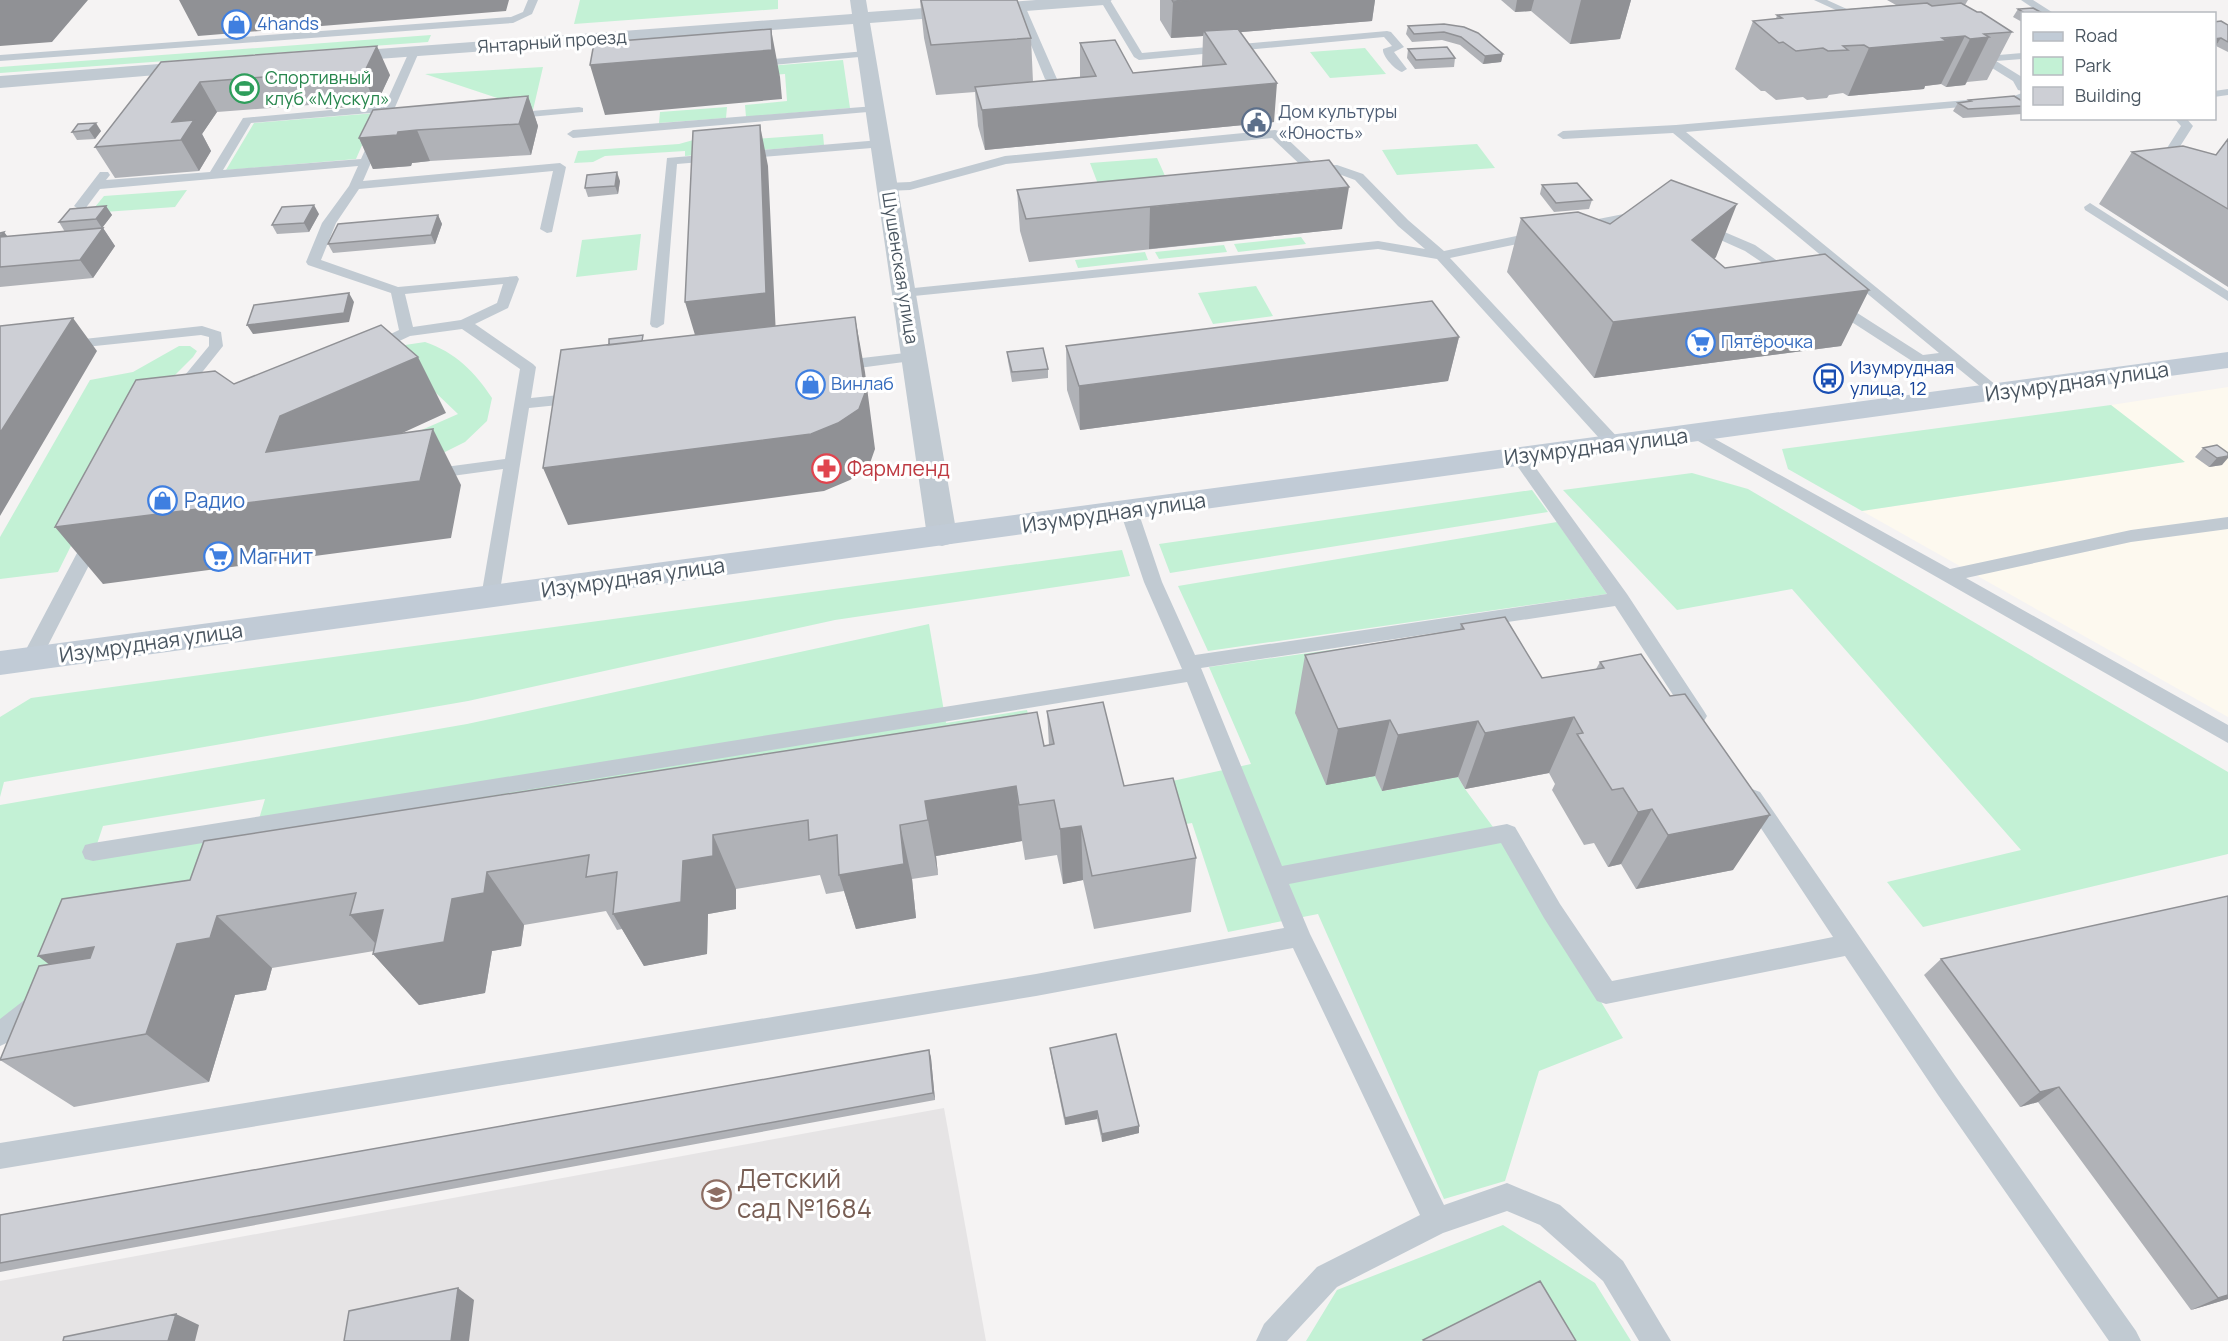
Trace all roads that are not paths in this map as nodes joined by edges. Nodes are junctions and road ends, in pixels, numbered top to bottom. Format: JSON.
{"nodes":[{"id":1,"x":533,"y":0,"type":"edge"},
{"id":2,"x":858,"y":0,"type":"edge"},
{"id":3,"x":1105,"y":0,"type":"edge"},
{"id":4,"x":2023,"y":0,"type":"edge"},
{"id":5,"x":1813,"y":2,"type":"edge"},
{"id":6,"x":1020,"y":6,"type":"junction"},
{"id":7,"x":2046,"y":12,"type":"edge"},
{"id":8,"x":860,"y":18,"type":"junction"},
{"id":9,"x":488,"y":22,"type":"junction"},
{"id":10,"x":1882,"y":24,"type":"edge"},
{"id":11,"x":1960,"y":46,"type":"edge"},
{"id":12,"x":479,"y":47,"type":"junction"},
{"id":13,"x":79,"y":52,"type":"junction"},
{"id":14,"x":414,"y":52,"type":"junction"},
{"id":15,"x":866,"y":54,"type":"junction"},
{"id":16,"x":2021,"y":57,"type":"edge"},
{"id":17,"x":0,"y":58,"type":"edge"},
{"id":18,"x":322,"y":59,"type":"edge"},
{"id":19,"x":1985,"y":59,"type":"junction"},
{"id":20,"x":746,"y":65,"type":"edge"},
{"id":21,"x":218,"y":66,"type":"edge"},
{"id":22,"x":183,"y":69,"type":"junction"},
{"id":23,"x":1402,"y":69,"type":"dead end"},
{"id":24,"x":58,"y":78,"type":"junction"},
{"id":25,"x":1051,"y":79,"type":"edge"},
{"id":26,"x":0,"y":82,"type":"edge"},
{"id":27,"x":172,"y":83,"type":"edge"},
{"id":28,"x":2021,"y":86,"type":"edge"},
{"id":29,"x":2021,"y":96,"type":"edge"},
{"id":30,"x":389,"y":108,"type":"junction"},
{"id":31,"x":875,"y":109,"type":"junction"},
{"id":32,"x":579,"y":110,"type":"dead end"},
{"id":33,"x":495,"y":117,"type":"edge"},
{"id":34,"x":2181,"y":120,"type":"edge"},
{"id":35,"x":1676,"y":129,"type":"junction"},
{"id":36,"x":573,"y":134,"type":"dead end"},
{"id":37,"x":1563,"y":135,"type":"dead end"},
{"id":38,"x":880,"y":144,"type":"junction"},
{"id":39,"x":365,"y":162,"type":"junction"},
{"id":40,"x":111,"y":166,"type":"edge"},
{"id":41,"x":214,"y":175,"type":"junction"},
{"id":42,"x":2154,"y":176,"type":"dead end"},
{"id":43,"x":97,"y":185,"type":"junction"},
{"id":44,"x":355,"y":186,"type":"junction"},
{"id":45,"x":887,"y":187,"type":"junction"},
{"id":46,"x":80,"y":206,"type":"edge"},
{"id":47,"x":2090,"y":207,"type":"dead end"},
{"id":48,"x":1657,"y":214,"type":"edge"},
{"id":49,"x":1687,"y":219,"type":"edge"},
{"id":50,"x":547,"y":229,"type":"dead end"},
{"id":51,"x":1441,"y":256,"type":"junction"},
{"id":52,"x":1803,"y":284,"type":"edge"},
{"id":53,"x":397,"y":291,"type":"junction"},
{"id":54,"x":904,"y":294,"type":"junction"},
{"id":55,"x":1821,"y":296,"type":"edge"},
{"id":56,"x":2228,"y":297,"type":"edge"},
{"id":57,"x":465,"y":324,"type":"junction"},
{"id":58,"x":657,"y":324,"type":"dead end"},
{"id":59,"x":407,"y":332,"type":"junction"},
{"id":60,"x":48,"y":347,"type":"edge"},
{"id":61,"x":358,"y":355,"type":"edge"},
{"id":62,"x":1952,"y":356,"type":"junction"},
{"id":63,"x":914,"y":357,"type":"junction"},
{"id":64,"x":2228,"y":360,"type":"edge"},
{"id":65,"x":824,"y":368,"type":"edge"},
{"id":66,"x":200,"y":390,"type":"edge"},
{"id":67,"x":1997,"y":393,"type":"junction"},
{"id":68,"x":592,"y":396,"type":"edge"},
{"id":69,"x":522,"y":404,"type":"junction"},
{"id":70,"x":1697,"y":434,"type":"junction"},
{"id":71,"x":1615,"y":445,"type":"junction"},
{"id":72,"x":1519,"y":457,"type":"junction"},
{"id":73,"x":512,"y":463,"type":"junction"},
{"id":74,"x":413,"y":477,"type":"edge"},
{"id":75,"x":1129,"y":512,"type":"junction"},
{"id":76,"x":101,"y":523,"type":"edge"},
{"id":77,"x":2228,"y":523,"type":"edge"},
{"id":78,"x":942,"y":536,"type":"junction"},
{"id":79,"x":1949,"y":576,"type":"junction"},
{"id":80,"x":490,"y":597,"type":"junction"},
{"id":81,"x":1620,"y":599,"type":"junction"},
{"id":82,"x":16,"y":661,"type":"edge"},
{"id":83,"x":1191,"y":669,"type":"junction"},
{"id":84,"x":1708,"y":734,"type":"edge"},
{"id":85,"x":2228,"y":735,"type":"edge"},
{"id":86,"x":1742,"y":783,"type":"edge"},
{"id":87,"x":93,"y":852,"type":"dead end"},
{"id":88,"x":1275,"y":877,"type":"junction"},
{"id":89,"x":1299,"y":936,"type":"junction"},
{"id":90,"x":1851,"y":944,"type":"junction"},
{"id":91,"x":44,"y":1000,"type":"edge"},
{"id":92,"x":0,"y":1034,"type":"edge"},
{"id":93,"x":0,"y":1156,"type":"edge"},
{"id":94,"x":1437,"y":1221,"type":"junction"},
{"id":95,"x":1271,"y":1341,"type":"edge"},
{"id":96,"x":1656,"y":1341,"type":"edge"},
{"id":97,"x":2126,"y":1341,"type":"edge"}],
"edges":[{"from":1,"to":9,"type":"lane"},
{"from":2,"to":8,"type":"street","name":"Шушенская улица"},
{"from":3,"to":6,"type":"street","name":"Янтарный проезд"},
{"from":3,"to":23,"type":"lane"},
{"from":4,"to":7,"type":"lane"},
{"from":5,"to":10,"type":"lane"},
{"from":6,"to":8,"type":"street","name":"Янтарный проезд"},
{"from":6,"to":25,"type":"lane"},
{"from":8,"to":12,"type":"street","name":"Янтарный проезд"},
{"from":8,"to":15,"type":"street","name":"Шушенская улица"},
{"from":9,"to":12,"type":"lane"},
{"from":9,"to":13,"type":"lane"},
{"from":11,"to":19,"type":"lane"},
{"from":12,"to":14,"type":"street","name":"Янтарный проезд"},
{"from":13,"to":17,"type":"lane"},
{"from":13,"to":24,"type":"lane"},
{"from":14,"to":18,"type":"street","name":"Янтарный проезд"},
{"from":14,"to":30,"type":"lane"},
{"from":15,"to":20,"type":"lane"},
{"from":15,"to":31,"type":"street","name":"Шушенская улица"},
{"from":16,"to":19,"type":"lane"},
{"from":19,"to":28,"type":"lane"},
{"from":21,"to":22,"type":"street"},
{"from":22,"to":24,"type":"street"},
{"from":22,"to":27,"type":"lane"},
{"from":24,"to":26,"type":"street"},
{"from":29,"to":35,"type":"lane"},
{"from":30,"to":39,"type":"lane"},
{"from":30,"to":41,"type":"lane"},
{"from":31,"to":36,"type":"lane"},
{"from":31,"to":38,"type":"street","name":"Шушенская улица"},
{"from":32,"to":33,"type":"lane"},
{"from":34,"to":42,"type":"lane"},
{"from":35,"to":37,"type":"lane"},
{"from":35,"to":62,"type":"lane"},
{"from":38,"to":45,"type":"street","name":"Шушенская улица"},
{"from":38,"to":58,"type":"lane"},
{"from":39,"to":41,"type":"lane"},
{"from":39,"to":44,"type":"lane"},
{"from":40,"to":43,"type":"lane"},
{"from":41,"to":43,"type":"lane"},
{"from":43,"to":46,"type":"lane"},
{"from":44,"to":50,"type":"lane"},
{"from":44,"to":53,"type":"lane"},
{"from":45,"to":51,"type":"lane"},
{"from":45,"to":54,"type":"street","name":"Шушенская улица"},
{"from":47,"to":56,"type":"lane"},
{"from":48,"to":51,"type":"lane"},
{"from":49,"to":52,"type":"lane"},
{"from":51,"to":54,"type":"lane"},
{"from":51,"to":71,"type":"lane"},
{"from":53,"to":57,"type":"lane"},
{"from":53,"to":59,"type":"lane"},
{"from":54,"to":63,"type":"street","name":"Шушенская улица"},
{"from":55,"to":62,"type":"lane"},
{"from":57,"to":59,"type":"lane"},
{"from":57,"to":69,"type":"lane"},
{"from":59,"to":61,"type":"lane"},
{"from":60,"to":66,"type":"lane"},
{"from":62,"to":67,"type":"lane"},
{"from":63,"to":65,"type":"lane"},
{"from":63,"to":78,"type":"street","name":"Шушенская улица"},
{"from":64,"to":67,"type":"street","name":"Изумрудная улица"},
{"from":67,"to":70,"type":"street","name":"Изумрудная улица"},
{"from":68,"to":69,"type":"lane"},
{"from":69,"to":73,"type":"lane"},
{"from":70,"to":71,"type":"street","name":"Изумрудная улица"},
{"from":70,"to":79,"type":"lane"},
{"from":71,"to":72,"type":"street","name":"Изумрудная улица"},
{"from":72,"to":75,"type":"street","name":"Изумрудная улица"},
{"from":72,"to":81,"type":"lane"},
{"from":73,"to":74,"type":"lane"},
{"from":73,"to":80,"type":"lane"},
{"from":75,"to":78,"type":"street","name":"Изумрудная улица"},
{"from":75,"to":83,"type":"lane"},
{"from":76,"to":82,"type":"lane"},
{"from":77,"to":79,"type":"lane"},
{"from":78,"to":80,"type":"street","name":"Изумрудная улица"},
{"from":79,"to":85,"type":"lane"},
{"from":80,"to":82,"type":"street","name":"Изумрудная улица"},
{"from":81,"to":83,"type":"lane"},
{"from":81,"to":84,"type":"lane"},
{"from":83,"to":87,"type":"lane"},
{"from":83,"to":88,"type":"lane"},
{"from":86,"to":90,"type":"lane"},
{"from":88,"to":89,"type":"lane"},
{"from":88,"to":90,"type":"lane"},
{"from":89,"to":93,"type":"lane"},
{"from":89,"to":94,"type":"lane"},
{"from":90,"to":97,"type":"lane"},
{"from":91,"to":92,"type":"lane"},
{"from":94,"to":95,"type":"lane"},
{"from":94,"to":96,"type":"lane"}]}
